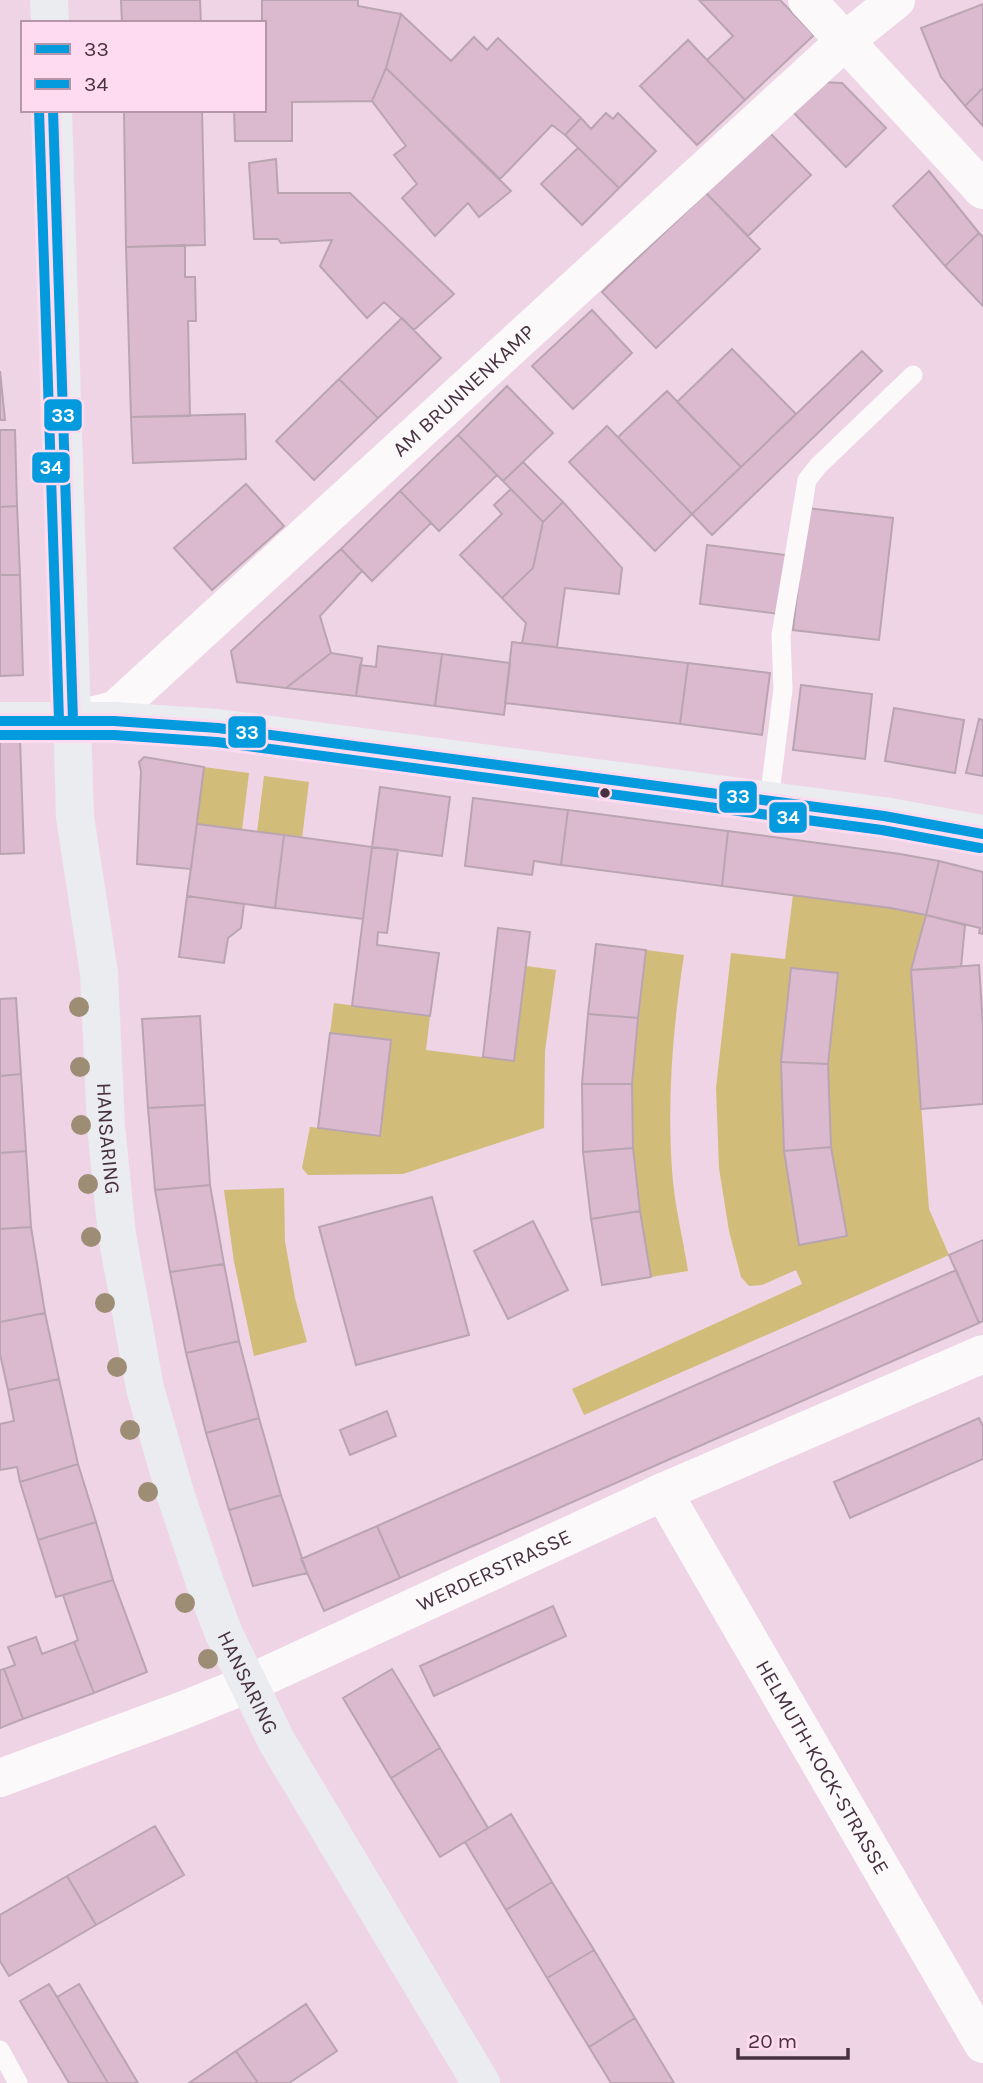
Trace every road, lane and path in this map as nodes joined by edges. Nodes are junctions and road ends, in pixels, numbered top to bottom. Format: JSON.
{"nodes":[{"id":1,"x":49,"y":0,"type":"edge"},
{"id":2,"x":807,"y":0,"type":"edge"},
{"id":3,"x":896,"y":0,"type":"edge"},
{"id":4,"x":50,"y":21,"type":"edge"},
{"id":5,"x":845,"y":41,"type":"junction"},
{"id":6,"x":53,"y":112,"type":"edge"},
{"id":7,"x":983,"y":190,"type":"edge"},
{"id":8,"x":913,"y":375,"type":"dead end"},
{"id":9,"x":74,"y":720,"type":"junction"},
{"id":10,"x":0,"y":721,"type":"edge"},
{"id":11,"x":769,"y":801,"type":"junction"},
{"id":12,"x":983,"y":834,"type":"edge"},
{"id":13,"x":983,"y":1354,"type":"edge"},
{"id":14,"x":663,"y":1492,"type":"junction"},
{"id":15,"x":248,"y":1684,"type":"junction"},
{"id":16,"x":0,"y":1778,"type":"edge"},
{"id":17,"x":983,"y":2044,"type":"edge"},
{"id":18,"x":0,"y":2050,"type":"edge"},
{"id":19,"x":18,"y":2083,"type":"edge"},
{"id":20,"x":481,"y":2083,"type":"edge"}],
"edges":[{"from":1,"to":4,"type":"main road"},
{"from":2,"to":5,"type":"street"},
{"from":3,"to":5,"type":"street","name":"AM BRUNNENKAMP"},
{"from":5,"to":7,"type":"street"},
{"from":5,"to":9,"type":"street","name":"AM BRUNNENKAMP"},
{"from":6,"to":9,"type":"main road","name":"HANSARING"},
{"from":8,"to":11,"type":"lane"},
{"from":9,"to":10,"type":"main road"},
{"from":9,"to":11,"type":"main road"},
{"from":9,"to":15,"type":"main road","name":"HANSARING"},
{"from":11,"to":12,"type":"main road"},
{"from":13,"to":14,"type":"street","name":"WERDERSTRASSE"},
{"from":14,"to":15,"type":"street","name":"WERDERSTRASSE"},
{"from":14,"to":17,"type":"street","name":"HELMUTH-KOCK-STRASSE"},
{"from":15,"to":16,"type":"street","name":"WERDERSTRASSE"},
{"from":15,"to":20,"type":"main road","name":"HANSARING"},
{"from":18,"to":19,"type":"lane"}]}
